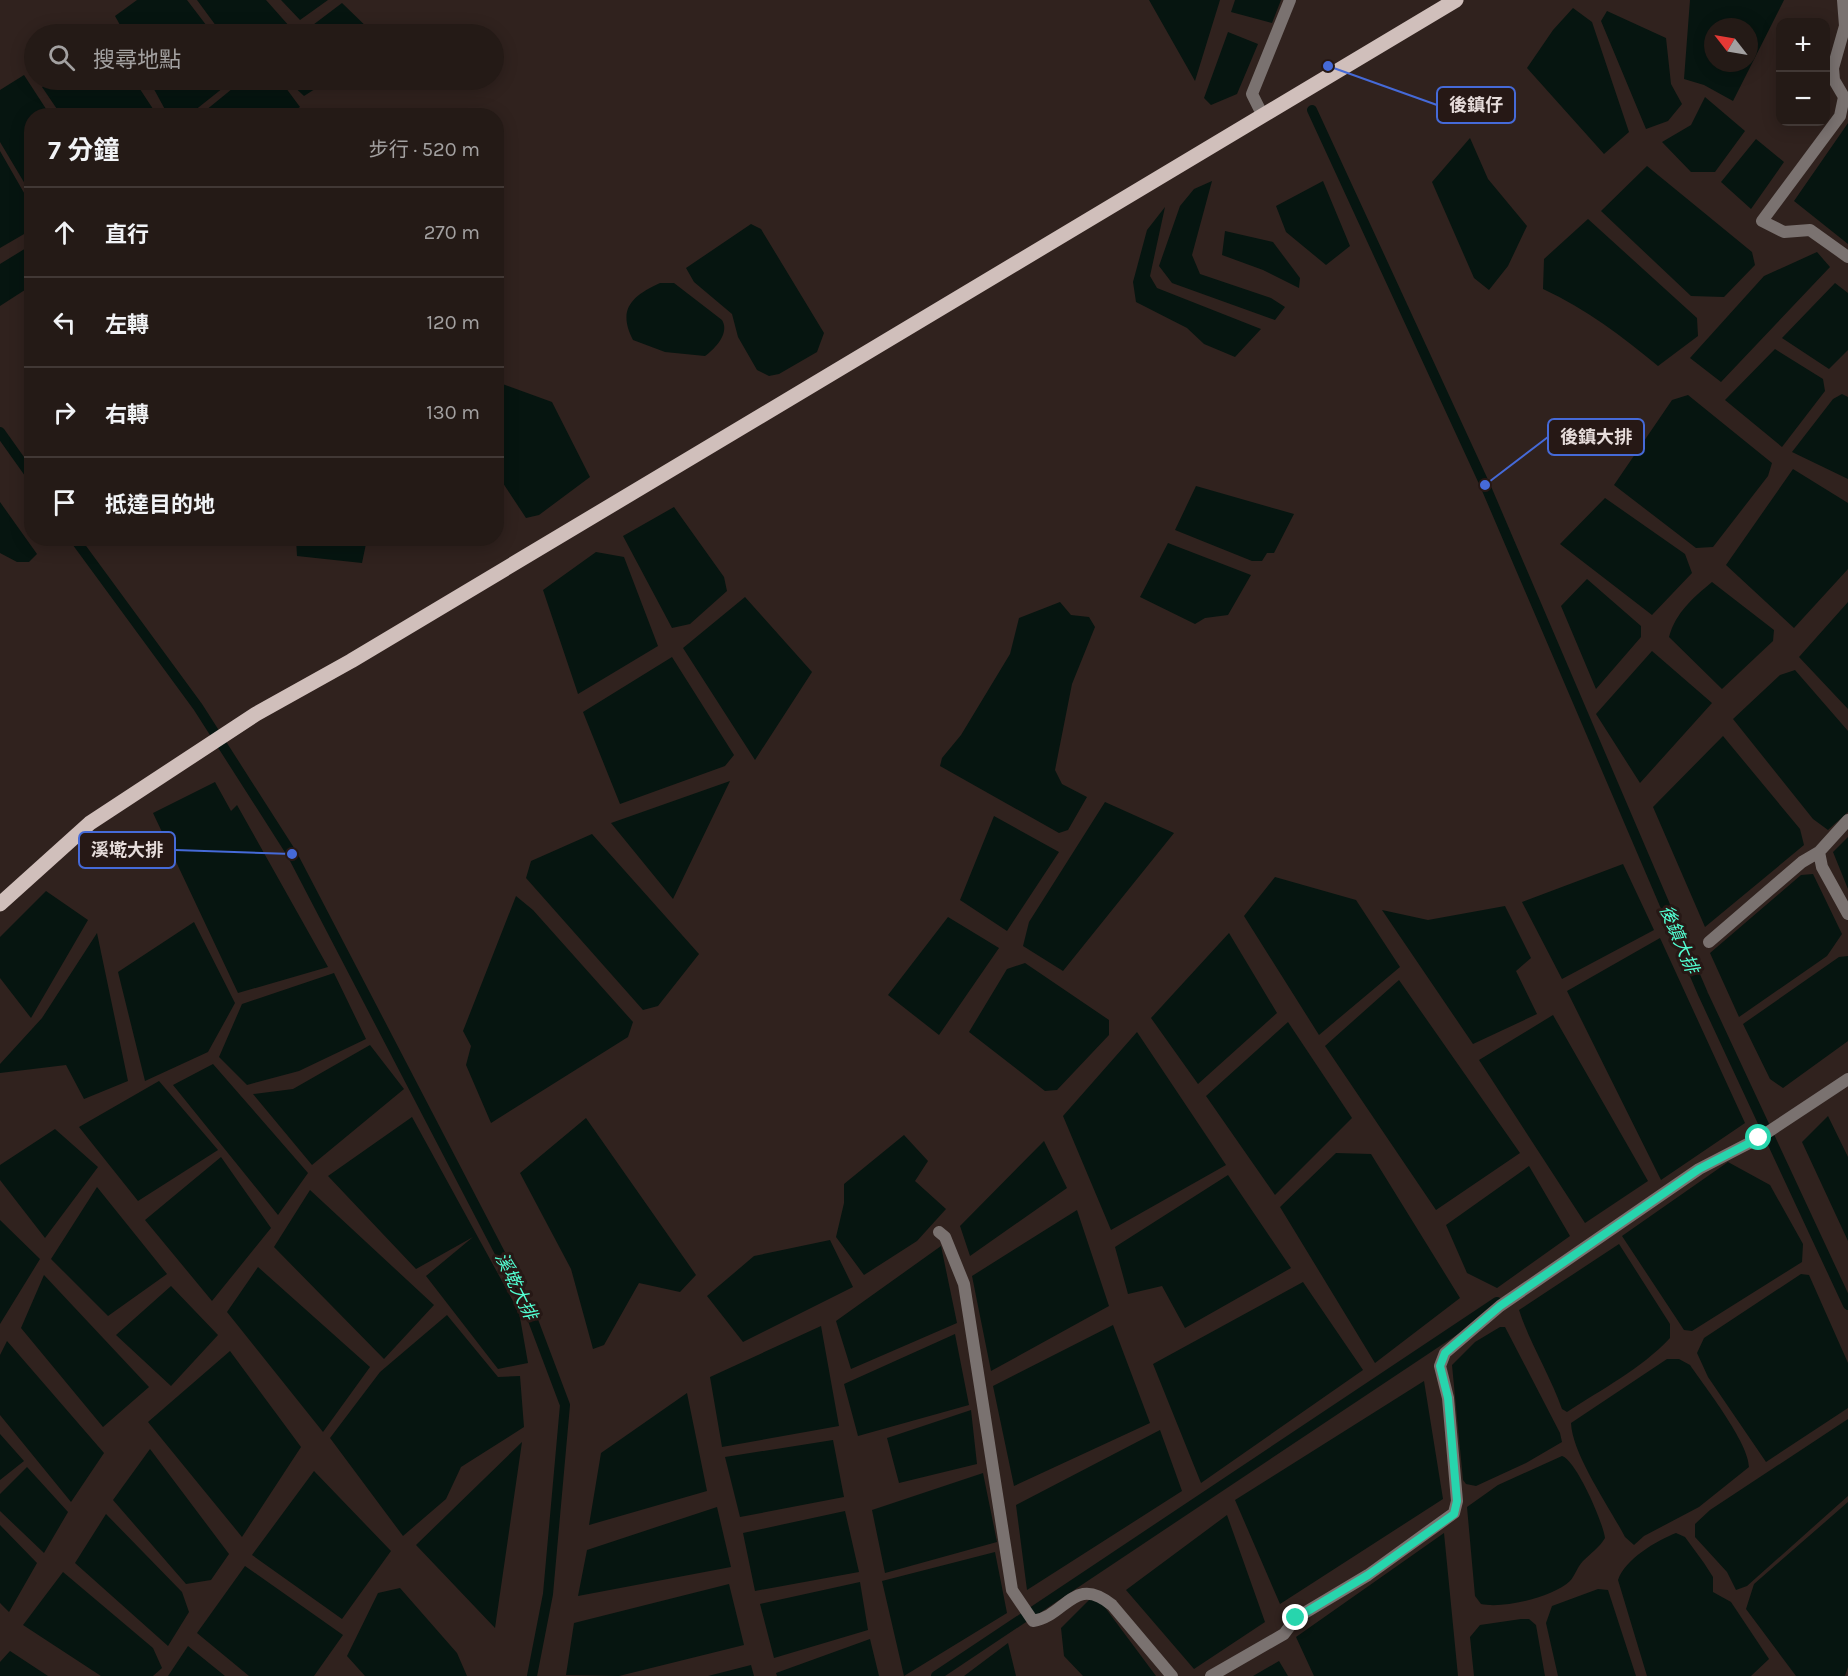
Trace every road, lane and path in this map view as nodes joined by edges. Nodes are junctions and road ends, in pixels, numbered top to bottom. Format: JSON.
{"nodes":[{"id":1,"x":1290,"y":0,"type":"edge"},
{"id":2,"x":1456,"y":0,"type":"edge"},
{"id":3,"x":1843,"y":0,"type":"edge"},
{"id":4,"x":1263,"y":116,"type":"junction"},
{"id":5,"x":1848,"y":257,"type":"edge"},
{"id":6,"x":1848,"y":820,"type":"edge"},
{"id":7,"x":1819,"y":852,"type":"junction"},
{"id":8,"x":0,"y":904,"type":"edge"},
{"id":9,"x":1848,"y":914,"type":"edge"},
{"id":10,"x":1709,"y":942,"type":"dead end"},
{"id":11,"x":1848,"y":1079,"type":"edge"},
{"id":12,"x":939,"y":1232,"type":"dead end"},
{"id":13,"x":1172,"y":1676,"type":"edge"},
{"id":14,"x":1211,"y":1676,"type":"edge"}],
"edges":[{"from":1,"to":4,"type":"street"},
{"from":2,"to":4,"type":"main road"},
{"from":3,"to":5,"type":"street"},
{"from":4,"to":8,"type":"main road"},
{"from":6,"to":7,"type":"street"},
{"from":7,"to":9,"type":"street"},
{"from":7,"to":10,"type":"street"},
{"from":11,"to":14,"type":"street"},
{"from":12,"to":13,"type":"street"}]}
